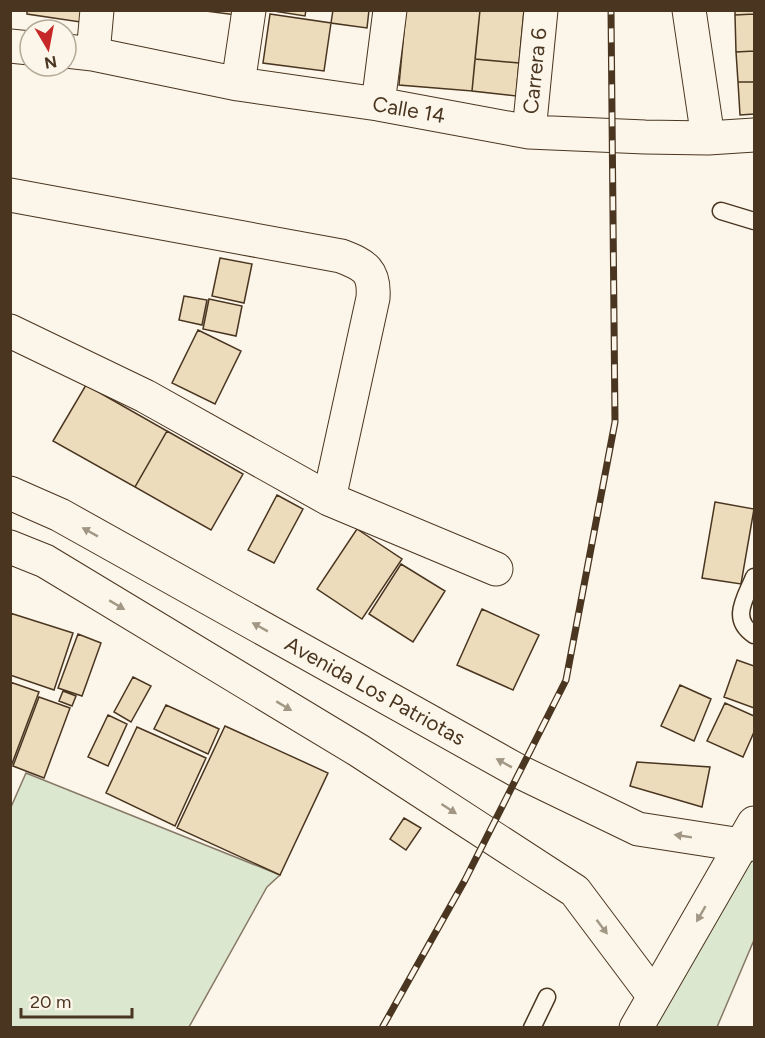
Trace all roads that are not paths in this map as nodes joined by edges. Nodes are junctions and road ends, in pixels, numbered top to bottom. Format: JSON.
{"nodes":[{"id":1,"x":97,"y":10,"type":"edge"},
{"id":2,"x":249,"y":10,"type":"edge"},
{"id":3,"x":390,"y":10,"type":"edge"},
{"id":4,"x":541,"y":10,"type":"edge"},
{"id":5,"x":689,"y":10,"type":"edge"},
{"id":6,"x":80,"y":53,"type":"edge"},
{"id":7,"x":238,"y":84,"type":"junction"},
{"id":8,"x":378,"y":104,"type":"junction"},
{"id":9,"x":529,"y":132,"type":"junction"},
{"id":10,"x":754,"y":135,"type":"edge"},
{"id":11,"x":708,"y":138,"type":"junction"},
{"id":12,"x":10,"y":195,"type":"edge"},
{"id":13,"x":721,"y":211,"type":"dead end"},
{"id":14,"x":754,"y":221,"type":"edge"},
{"id":15,"x":10,"y":331,"type":"edge"},
{"id":16,"x":10,"y":493,"type":"edge"},
{"id":17,"x":329,"y":499,"type":"junction"},
{"id":18,"x":10,"y":547,"type":"edge"},
{"id":19,"x":496,"y":569,"type":"dead end"},
{"id":20,"x":754,"y":577,"type":"edge"},
{"id":21,"x":754,"y":635,"type":"edge"},
{"id":22,"x":750,"y":837,"type":"edge"},
{"id":23,"x":653,"y":995,"type":"junction"},
{"id":24,"x":548,"y":997,"type":"dead end"},
{"id":25,"x":532,"y":1028,"type":"edge"},
{"id":26,"x":636,"y":1028,"type":"edge"}],
"edges":[{"from":1,"to":6,"type":"street"},
{"from":2,"to":7,"type":"street"},
{"from":3,"to":8,"type":"street"},
{"from":4,"to":9,"type":"street","name":"Carrera 6"},
{"from":5,"to":11,"type":"street"},
{"from":6,"to":7,"type":"street","name":"Calle 14"},
{"from":7,"to":8,"type":"street","name":"Calle 14"},
{"from":8,"to":9,"type":"street","name":"Calle 14"},
{"from":9,"to":11,"type":"street","name":"Calle 14"},
{"from":10,"to":11,"type":"street","name":"Calle 14"},
{"from":12,"to":17,"type":"street"},
{"from":13,"to":14,"type":"lane"},
{"from":15,"to":17,"type":"street"},
{"from":22,"to":16,"type":"street","name":"Avenida Los Patriotas","one_way":true},
{"from":17,"to":19,"type":"street"},
{"from":18,"to":23,"type":"street","one_way":true},
{"from":20,"to":21,"type":"lane"},
{"from":22,"to":23,"type":"street","one_way":true},
{"from":23,"to":26,"type":"street"},
{"from":24,"to":25,"type":"lane"}]}
